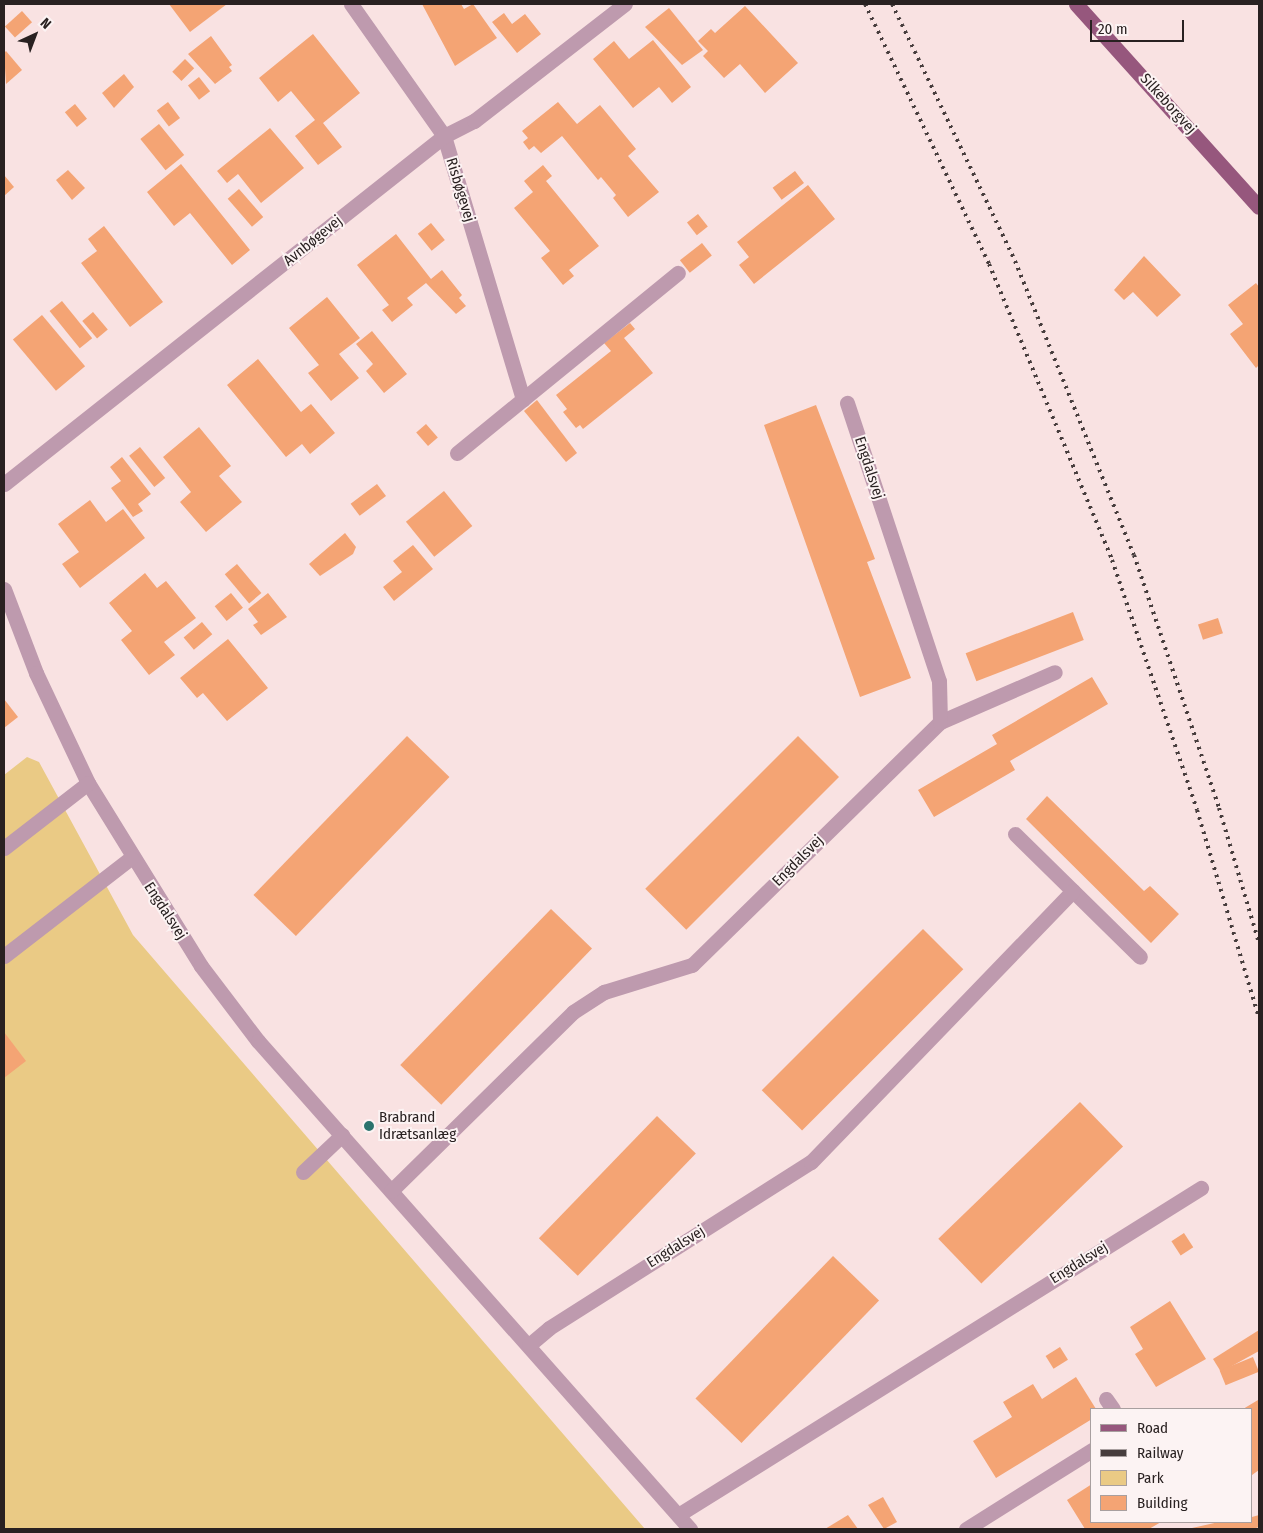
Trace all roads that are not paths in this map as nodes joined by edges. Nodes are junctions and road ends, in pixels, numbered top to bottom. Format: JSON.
{"nodes":[{"id":1,"x":351,"y":4,"type":"edge"},
{"id":2,"x":625,"y":4,"type":"edge"},
{"id":3,"x":1076,"y":4,"type":"edge"},
{"id":4,"x":444,"y":136,"type":"junction"},
{"id":5,"x":1259,"y":206,"type":"edge"},
{"id":6,"x":678,"y":273,"type":"dead end"},
{"id":7,"x":523,"y":399,"type":"junction"},
{"id":8,"x":847,"y":403,"type":"dead end"},
{"id":9,"x":457,"y":453,"type":"dead end"},
{"id":10,"x":4,"y":484,"type":"edge"},
{"id":11,"x":4,"y":589,"type":"edge"},
{"id":12,"x":1055,"y":672,"type":"dead end"},
{"id":13,"x":940,"y":722,"type":"junction"},
{"id":14,"x":88,"y":783,"type":"junction"},
{"id":15,"x":1015,"y":834,"type":"dead end"},
{"id":16,"x":4,"y":848,"type":"edge"},
{"id":17,"x":131,"y":858,"type":"junction"},
{"id":18,"x":1074,"y":891,"type":"junction"},
{"id":19,"x":4,"y":956,"type":"edge"},
{"id":20,"x":1140,"y":957,"type":"dead end"},
{"id":21,"x":342,"y":1135,"type":"junction"},
{"id":22,"x":303,"y":1172,"type":"dead end"},
{"id":23,"x":1201,"y":1188,"type":"dead end"},
{"id":24,"x":391,"y":1191,"type":"junction"},
{"id":25,"x":529,"y":1345,"type":"junction"},
{"id":26,"x":1090,"y":1451,"type":"edge"},
{"id":27,"x":678,"y":1515,"type":"junction"},
{"id":28,"x":690,"y":1529,"type":"edge"},
{"id":29,"x":966,"y":1529,"type":"edge"}],
"edges":[{"from":1,"to":4,"type":"street","name":"Risbøgevej"},
{"from":2,"to":4,"type":"street","name":"Avnbøgevej"},
{"from":3,"to":5,"type":"main road","name":"Silkeborgvej"},
{"from":4,"to":7,"type":"street","name":"Risbøgevej"},
{"from":4,"to":10,"type":"street","name":"Avnbøgevej"},
{"from":6,"to":7,"type":"street"},
{"from":7,"to":9,"type":"street"},
{"from":8,"to":13,"type":"street","name":"Engdalsvej"},
{"from":11,"to":14,"type":"street","name":"Engdalsvej"},
{"from":12,"to":13,"type":"street"},
{"from":13,"to":24,"type":"street","name":"Engdalsvej"},
{"from":14,"to":16,"type":"street"},
{"from":14,"to":17,"type":"street","name":"Engdalsvej"},
{"from":15,"to":18,"type":"street"},
{"from":17,"to":19,"type":"street"},
{"from":17,"to":21,"type":"street","name":"Engdalsvej"},
{"from":18,"to":20,"type":"street"},
{"from":18,"to":25,"type":"street","name":"Engdalsvej"},
{"from":21,"to":22,"type":"street"},
{"from":21,"to":24,"type":"street","name":"Engdalsvej"},
{"from":23,"to":27,"type":"street","name":"Engdalsvej"},
{"from":24,"to":25,"type":"street","name":"Engdalsvej"},
{"from":25,"to":27,"type":"street","name":"Engdalsvej"},
{"from":26,"to":29,"type":"street"},
{"from":27,"to":28,"type":"street","name":"Engdalsvej"}]}
